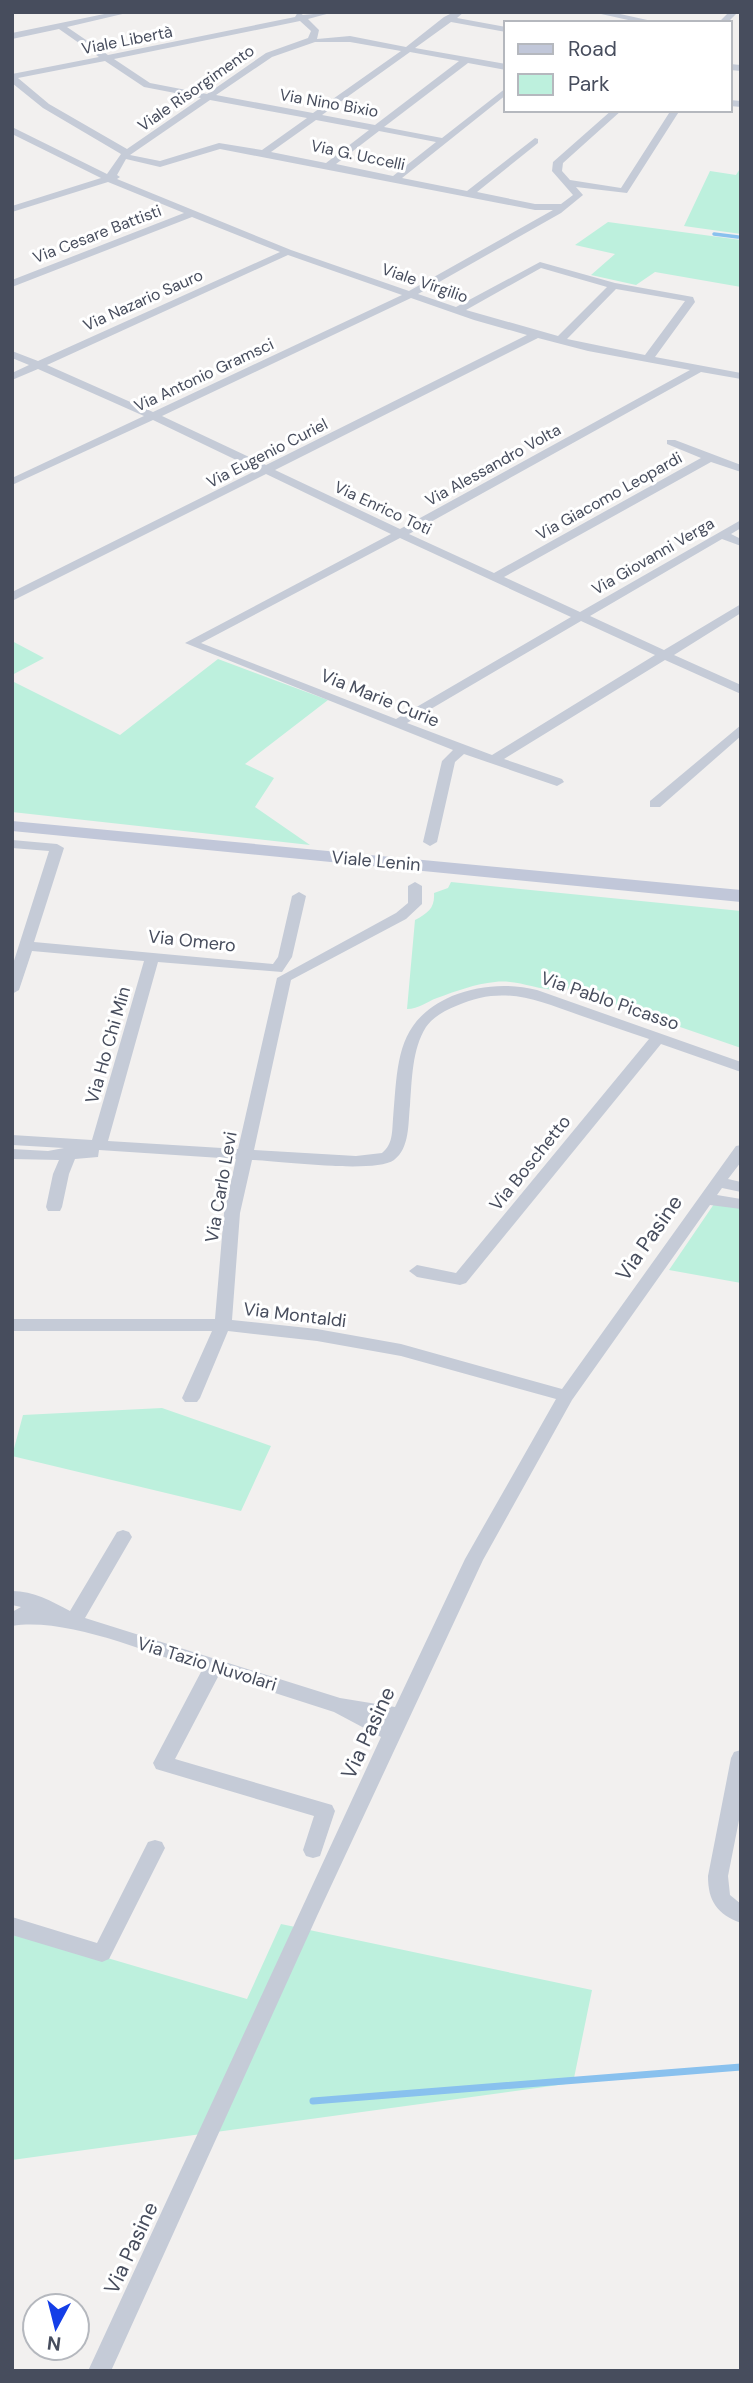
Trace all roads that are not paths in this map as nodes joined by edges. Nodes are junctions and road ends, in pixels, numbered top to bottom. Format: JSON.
{"nodes":[{"id":1,"x":127,"y":12,"type":"edge"},
{"id":2,"x":294,"y":12,"type":"edge"},
{"id":3,"x":330,"y":12,"type":"edge"},
{"id":4,"x":460,"y":12,"type":"edge"},
{"id":5,"x":600,"y":13,"type":"edge"},
{"id":6,"x":306,"y":18,"type":"junction"},
{"id":7,"x":447,"y":19,"type":"junction"},
{"id":8,"x":646,"y":21,"type":"edge"},
{"id":9,"x":60,"y":26,"type":"junction"},
{"id":10,"x":504,"y":29,"type":"edge"},
{"id":11,"x":12,"y":36,"type":"edge"},
{"id":12,"x":321,"y":36,"type":"junction"},
{"id":13,"x":350,"y":39,"type":"junction"},
{"id":14,"x":407,"y":48,"type":"junction"},
{"id":15,"x":108,"y":58,"type":"junction"},
{"id":16,"x":466,"y":60,"type":"junction"},
{"id":17,"x":504,"y":67,"type":"edge"},
{"id":18,"x":12,"y":78,"type":"edge"},
{"id":19,"x":504,"y":93,"type":"edge"},
{"id":20,"x":208,"y":97,"type":"junction"},
{"id":21,"x":616,"y":112,"type":"edge"},
{"id":22,"x":675,"y":112,"type":"edge"},
{"id":23,"x":316,"y":116,"type":"junction"},
{"id":24,"x":380,"y":128,"type":"junction"},
{"id":25,"x":12,"y":130,"type":"edge"},
{"id":26,"x":445,"y":141,"type":"junction"},
{"id":27,"x":535,"y":141,"type":"dead end"},
{"id":28,"x":265,"y":152,"type":"junction"},
{"id":29,"x":128,"y":156,"type":"junction"},
{"id":30,"x":150,"y":164,"type":"junction"},
{"id":31,"x":329,"y":165,"type":"junction"},
{"id":32,"x":136,"y":172,"type":"dead end"},
{"id":33,"x":395,"y":179,"type":"junction"},
{"id":34,"x":110,"y":180,"type":"junction"},
{"id":35,"x":570,"y":183,"type":"junction"},
{"id":36,"x":470,"y":193,"type":"junction"},
{"id":37,"x":562,"y":208,"type":"junction"},
{"id":38,"x":12,"y":209,"type":"edge"},
{"id":39,"x":193,"y":213,"type":"junction"},
{"id":40,"x":288,"y":252,"type":"junction"},
{"id":41,"x":12,"y":284,"type":"edge"},
{"id":42,"x":614,"y":286,"type":"junction"},
{"id":43,"x":408,"y":294,"type":"junction"},
{"id":44,"x":457,"y":311,"type":"junction"},
{"id":45,"x":535,"y":335,"type":"junction"},
{"id":46,"x":559,"y":341,"type":"junction"},
{"id":47,"x":12,"y":354,"type":"edge"},
{"id":48,"x":647,"y":359,"type":"junction"},
{"id":49,"x":38,"y":365,"type":"junction"},
{"id":50,"x":697,"y":370,"type":"junction"},
{"id":51,"x":741,"y":376,"type":"edge"},
{"id":52,"x":12,"y":377,"type":"edge"},
{"id":53,"x":154,"y":416,"type":"junction"},
{"id":54,"x":671,"y":442,"type":"dead end"},
{"id":55,"x":710,"y":458,"type":"junction"},
{"id":56,"x":741,"y":470,"type":"edge"},
{"id":57,"x":267,"y":471,"type":"junction"},
{"id":58,"x":12,"y":482,"type":"edge"},
{"id":59,"x":741,"y":523,"type":"edge"},
{"id":60,"x":400,"y":534,"type":"junction"},
{"id":61,"x":721,"y":534,"type":"junction"},
{"id":62,"x":741,"y":543,"type":"edge"},
{"id":63,"x":495,"y":578,"type":"junction"},
{"id":64,"x":12,"y":597,"type":"edge"},
{"id":65,"x":741,"y":608,"type":"edge"},
{"id":66,"x":582,"y":616,"type":"junction"},
{"id":67,"x":191,"y":643,"type":"joint"},
{"id":68,"x":665,"y":655,"type":"junction"},
{"id":69,"x":741,"y":690,"type":"edge"},
{"id":70,"x":397,"y":723,"type":"junction"},
{"id":71,"x":741,"y":729,"type":"edge"},
{"id":72,"x":462,"y":749,"type":"junction"},
{"id":73,"x":493,"y":760,"type":"junction"},
{"id":74,"x":557,"y":782,"type":"dead end"},
{"id":75,"x":655,"y":804,"type":"dead end"},
{"id":76,"x":12,"y":827,"type":"edge"},
{"id":77,"x":430,"y":842,"type":"dead end"},
{"id":78,"x":12,"y":844,"type":"edge"},
{"id":79,"x":415,"y":886,"type":"dead end"},
{"id":80,"x":299,"y":896,"type":"dead end"},
{"id":81,"x":741,"y":896,"type":"edge"},
{"id":82,"x":27,"y":946,"type":"junction"},
{"id":83,"x":153,"y":956,"type":"junction"},
{"id":84,"x":280,"y":974,"type":"junction"},
{"id":85,"x":12,"y":990,"type":"edge"},
{"id":86,"x":658,"y":1038,"type":"junction"},
{"id":87,"x":741,"y":1067,"type":"edge"},
{"id":88,"x":12,"y":1140,"type":"edge"},
{"id":89,"x":99,"y":1144,"type":"junction"},
{"id":90,"x":71,"y":1149,"type":"junction"},
{"id":91,"x":741,"y":1150,"type":"edge"},
{"id":92,"x":12,"y":1154,"type":"edge"},
{"id":93,"x":245,"y":1154,"type":"junction"},
{"id":94,"x":717,"y":1182,"type":"junction"},
{"id":95,"x":741,"y":1186,"type":"edge"},
{"id":96,"x":704,"y":1199,"type":"junction"},
{"id":97,"x":741,"y":1204,"type":"edge"},
{"id":98,"x":54,"y":1207,"type":"dead end"},
{"id":99,"x":417,"y":1271,"type":"dead end"},
{"id":100,"x":12,"y":1325,"type":"edge"},
{"id":101,"x":223,"y":1325,"type":"junction"},
{"id":102,"x":566,"y":1396,"type":"junction"},
{"id":103,"x":191,"y":1398,"type":"dead end"},
{"id":104,"x":123,"y":1537,"type":"dead end"},
{"id":105,"x":18,"y":1604,"type":"edge"},
{"id":106,"x":73,"y":1622,"type":"junction"},
{"id":107,"x":214,"y":1666,"type":"junction"},
{"id":108,"x":341,"y":1706,"type":"junction"},
{"id":109,"x":400,"y":1716,"type":"junction"},
{"id":110,"x":393,"y":1734,"type":"junction"},
{"id":111,"x":741,"y":1758,"type":"edge"},
{"id":112,"x":156,"y":1848,"type":"dead end"},
{"id":113,"x":313,"y":1850,"type":"dead end"},
{"id":114,"x":741,"y":1914,"type":"edge"},
{"id":115,"x":12,"y":1926,"type":"edge"},
{"id":116,"x":99,"y":2371,"type":"edge"}],
"edges":[{"from":1,"to":9,"type":"street"},
{"from":2,"to":6,"type":"street"},
{"from":3,"to":6,"type":"street","name":"Viale Libertà"},
{"from":4,"to":7,"type":"street"},
{"from":5,"to":8,"type":"street"},
{"from":6,"to":12,"type":"street"},
{"from":6,"to":15,"type":"street","name":"Viale Libertà"},
{"from":7,"to":10,"type":"street"},
{"from":7,"to":14,"type":"street"},
{"from":9,"to":11,"type":"street"},
{"from":9,"to":15,"type":"street","name":"Via Nino Bixio"},
{"from":12,"to":13,"type":"street"},
{"from":12,"to":13,"type":"street","name":"Viale Risorgimento"},
{"from":12,"to":20,"type":"street","name":"Viale Risorgimento"},
{"from":13,"to":14,"type":"street"},
{"from":14,"to":16,"type":"street"},
{"from":14,"to":23,"type":"street"},
{"from":15,"to":18,"type":"street","name":"Viale Libertà"},
{"from":15,"to":20,"type":"street","name":"Via Nino Bixio"},
{"from":16,"to":17,"type":"street"},
{"from":16,"to":24,"type":"street"},
{"from":18,"to":29,"type":"street"},
{"from":19,"to":26,"type":"street"},
{"from":20,"to":23,"type":"street","name":"Via Nino Bixio"},
{"from":20,"to":29,"type":"street","name":"Viale Risorgimento"},
{"from":21,"to":35,"type":"street"},
{"from":22,"to":35,"type":"street"},
{"from":23,"to":24,"type":"street","name":"Via Nino Bixio"},
{"from":23,"to":28,"type":"street"},
{"from":24,"to":26,"type":"street","name":"Via Nino Bixio"},
{"from":24,"to":31,"type":"street"},
{"from":25,"to":34,"type":"street","name":"Viale Virgilio"},
{"from":26,"to":33,"type":"street"},
{"from":27,"to":36,"type":"street"},
{"from":28,"to":30,"type":"street","name":"Via G. Uccelli"},
{"from":28,"to":31,"type":"street","name":"Via G. Uccelli"},
{"from":29,"to":30,"type":"street"},
{"from":29,"to":34,"type":"street","name":"Viale Risorgimento"},
{"from":30,"to":32,"type":"street"},
{"from":31,"to":33,"type":"street","name":"Via G. Uccelli"},
{"from":33,"to":36,"type":"street","name":"Via G. Uccelli"},
{"from":34,"to":38,"type":"street"},
{"from":34,"to":39,"type":"street","name":"Viale Virgilio"},
{"from":35,"to":37,"type":"street"},
{"from":36,"to":37,"type":"street","name":"Via G. Uccelli"},
{"from":37,"to":43,"type":"street","name":"Via Antonio Gramsci"},
{"from":39,"to":40,"type":"street","name":"Viale Virgilio"},
{"from":39,"to":41,"type":"street","name":"Via Cesare Battisti"},
{"from":40,"to":43,"type":"street","name":"Viale Virgilio"},
{"from":40,"to":49,"type":"street","name":"Via Nazario Sauro"},
{"from":42,"to":44,"type":"street"},
{"from":42,"to":46,"type":"street"},
{"from":42,"to":48,"type":"street"},
{"from":43,"to":44,"type":"street","name":"Viale Virgilio"},
{"from":43,"to":53,"type":"street","name":"Via Antonio Gramsci"},
{"from":44,"to":45,"type":"street","name":"Viale Virgilio"},
{"from":45,"to":46,"type":"street","name":"Viale Virgilio"},
{"from":45,"to":57,"type":"street","name":"Via Eugenio Curiel"},
{"from":46,"to":48,"type":"street","name":"Viale Virgilio"},
{"from":47,"to":49,"type":"street","name":"Via Enrico Toti"},
{"from":48,"to":50,"type":"street","name":"Viale Virgilio"},
{"from":49,"to":52,"type":"street","name":"Via Nazario Sauro"},
{"from":49,"to":53,"type":"street","name":"Via Enrico Toti"},
{"from":50,"to":51,"type":"street","name":"Viale Virgilio"},
{"from":50,"to":60,"type":"street","name":"Via Alessandro Volta"},
{"from":53,"to":57,"type":"street","name":"Via Enrico Toti"},
{"from":53,"to":58,"type":"street","name":"Via Antonio Gramsci"},
{"from":54,"to":55,"type":"street"},
{"from":55,"to":56,"type":"street","name":"Via Giacomo Leopardi"},
{"from":55,"to":63,"type":"street","name":"Via Giacomo Leopardi"},
{"from":57,"to":60,"type":"street","name":"Via Enrico Toti"},
{"from":57,"to":64,"type":"street","name":"Via Eugenio Curiel"},
{"from":59,"to":61,"type":"street","name":"Via Giovanni Verga"},
{"from":60,"to":63,"type":"street","name":"Via Enrico Toti"},
{"from":60,"to":67,"type":"street","name":"Via Alessandro Volta"},
{"from":61,"to":62,"type":"street"},
{"from":61,"to":66,"type":"street","name":"Via Giovanni Verga"},
{"from":63,"to":66,"type":"street","name":"Via Enrico Toti"},
{"from":65,"to":68,"type":"street"},
{"from":66,"to":68,"type":"street","name":"Via Enrico Toti"},
{"from":66,"to":70,"type":"street","name":"Via Giovanni Verga"},
{"from":67,"to":70,"type":"street","name":"Via Marie Curie"},
{"from":68,"to":69,"type":"street","name":"Via Enrico Toti"},
{"from":68,"to":73,"type":"street"},
{"from":70,"to":72,"type":"street","name":"Via Marie Curie"},
{"from":71,"to":75,"type":"street"},
{"from":72,"to":73,"type":"street","name":"Via Marie Curie"},
{"from":72,"to":77,"type":"street"},
{"from":73,"to":74,"type":"street","name":"Via Marie Curie"},
{"from":76,"to":81,"type":"main road","name":"Viale Lenin"},
{"from":78,"to":82,"type":"street"},
{"from":79,"to":84,"type":"street"},
{"from":80,"to":84,"type":"street"},
{"from":82,"to":83,"type":"street","name":"Via Omero"},
{"from":82,"to":85,"type":"street"},
{"from":83,"to":84,"type":"street","name":"Via Omero"},
{"from":83,"to":89,"type":"street","name":"Via Ho Chi Min"},
{"from":84,"to":93,"type":"street","name":"Via Carlo Levi"},
{"from":86,"to":87,"type":"street","name":"Via Pablo Picasso"},
{"from":86,"to":93,"type":"street","name":"Via Pablo Picasso"},
{"from":86,"to":99,"type":"street","name":"Via Boschetto"},
{"from":88,"to":90,"type":"street","name":"Via Pablo Picasso"},
{"from":89,"to":90,"type":"street","name":"Via Pablo Picasso"},
{"from":89,"to":93,"type":"street","name":"Via Pablo Picasso"},
{"from":90,"to":92,"type":"street","name":"Via Pablo Picasso"},
{"from":90,"to":93,"type":"street","name":"Via Pablo Picasso"},
{"from":90,"to":98,"type":"street"},
{"from":91,"to":94,"type":"street","name":"Via Pasine"},
{"from":93,"to":101,"type":"street","name":"Via Carlo Levi"},
{"from":94,"to":95,"type":"street"},
{"from":94,"to":96,"type":"street","name":"Via Pasine"},
{"from":96,"to":97,"type":"street"},
{"from":96,"to":102,"type":"street","name":"Via Pasine"},
{"from":100,"to":101,"type":"street","name":"Via Montaldi"},
{"from":101,"to":102,"type":"street","name":"Via Montaldi"},
{"from":101,"to":103,"type":"street","name":"Via Carlo Levi"},
{"from":102,"to":109,"type":"street","name":"Via Pasine"},
{"from":104,"to":106,"type":"street"},
{"from":105,"to":106,"type":"street","name":"Via Tazio Nuvolari"},
{"from":106,"to":107,"type":"street","name":"Via Tazio Nuvolari"},
{"from":107,"to":108,"type":"street","name":"Via Tazio Nuvolari"},
{"from":107,"to":113,"type":"street"},
{"from":108,"to":109,"type":"street","name":"Via Tazio Nuvolari"},
{"from":108,"to":110,"type":"street","name":"Via Tazio Nuvolari"},
{"from":109,"to":110,"type":"street","name":"Via Pasine"},
{"from":110,"to":116,"type":"street","name":"Via Pasine"},
{"from":111,"to":114,"type":"street"},
{"from":112,"to":115,"type":"street"}]}
